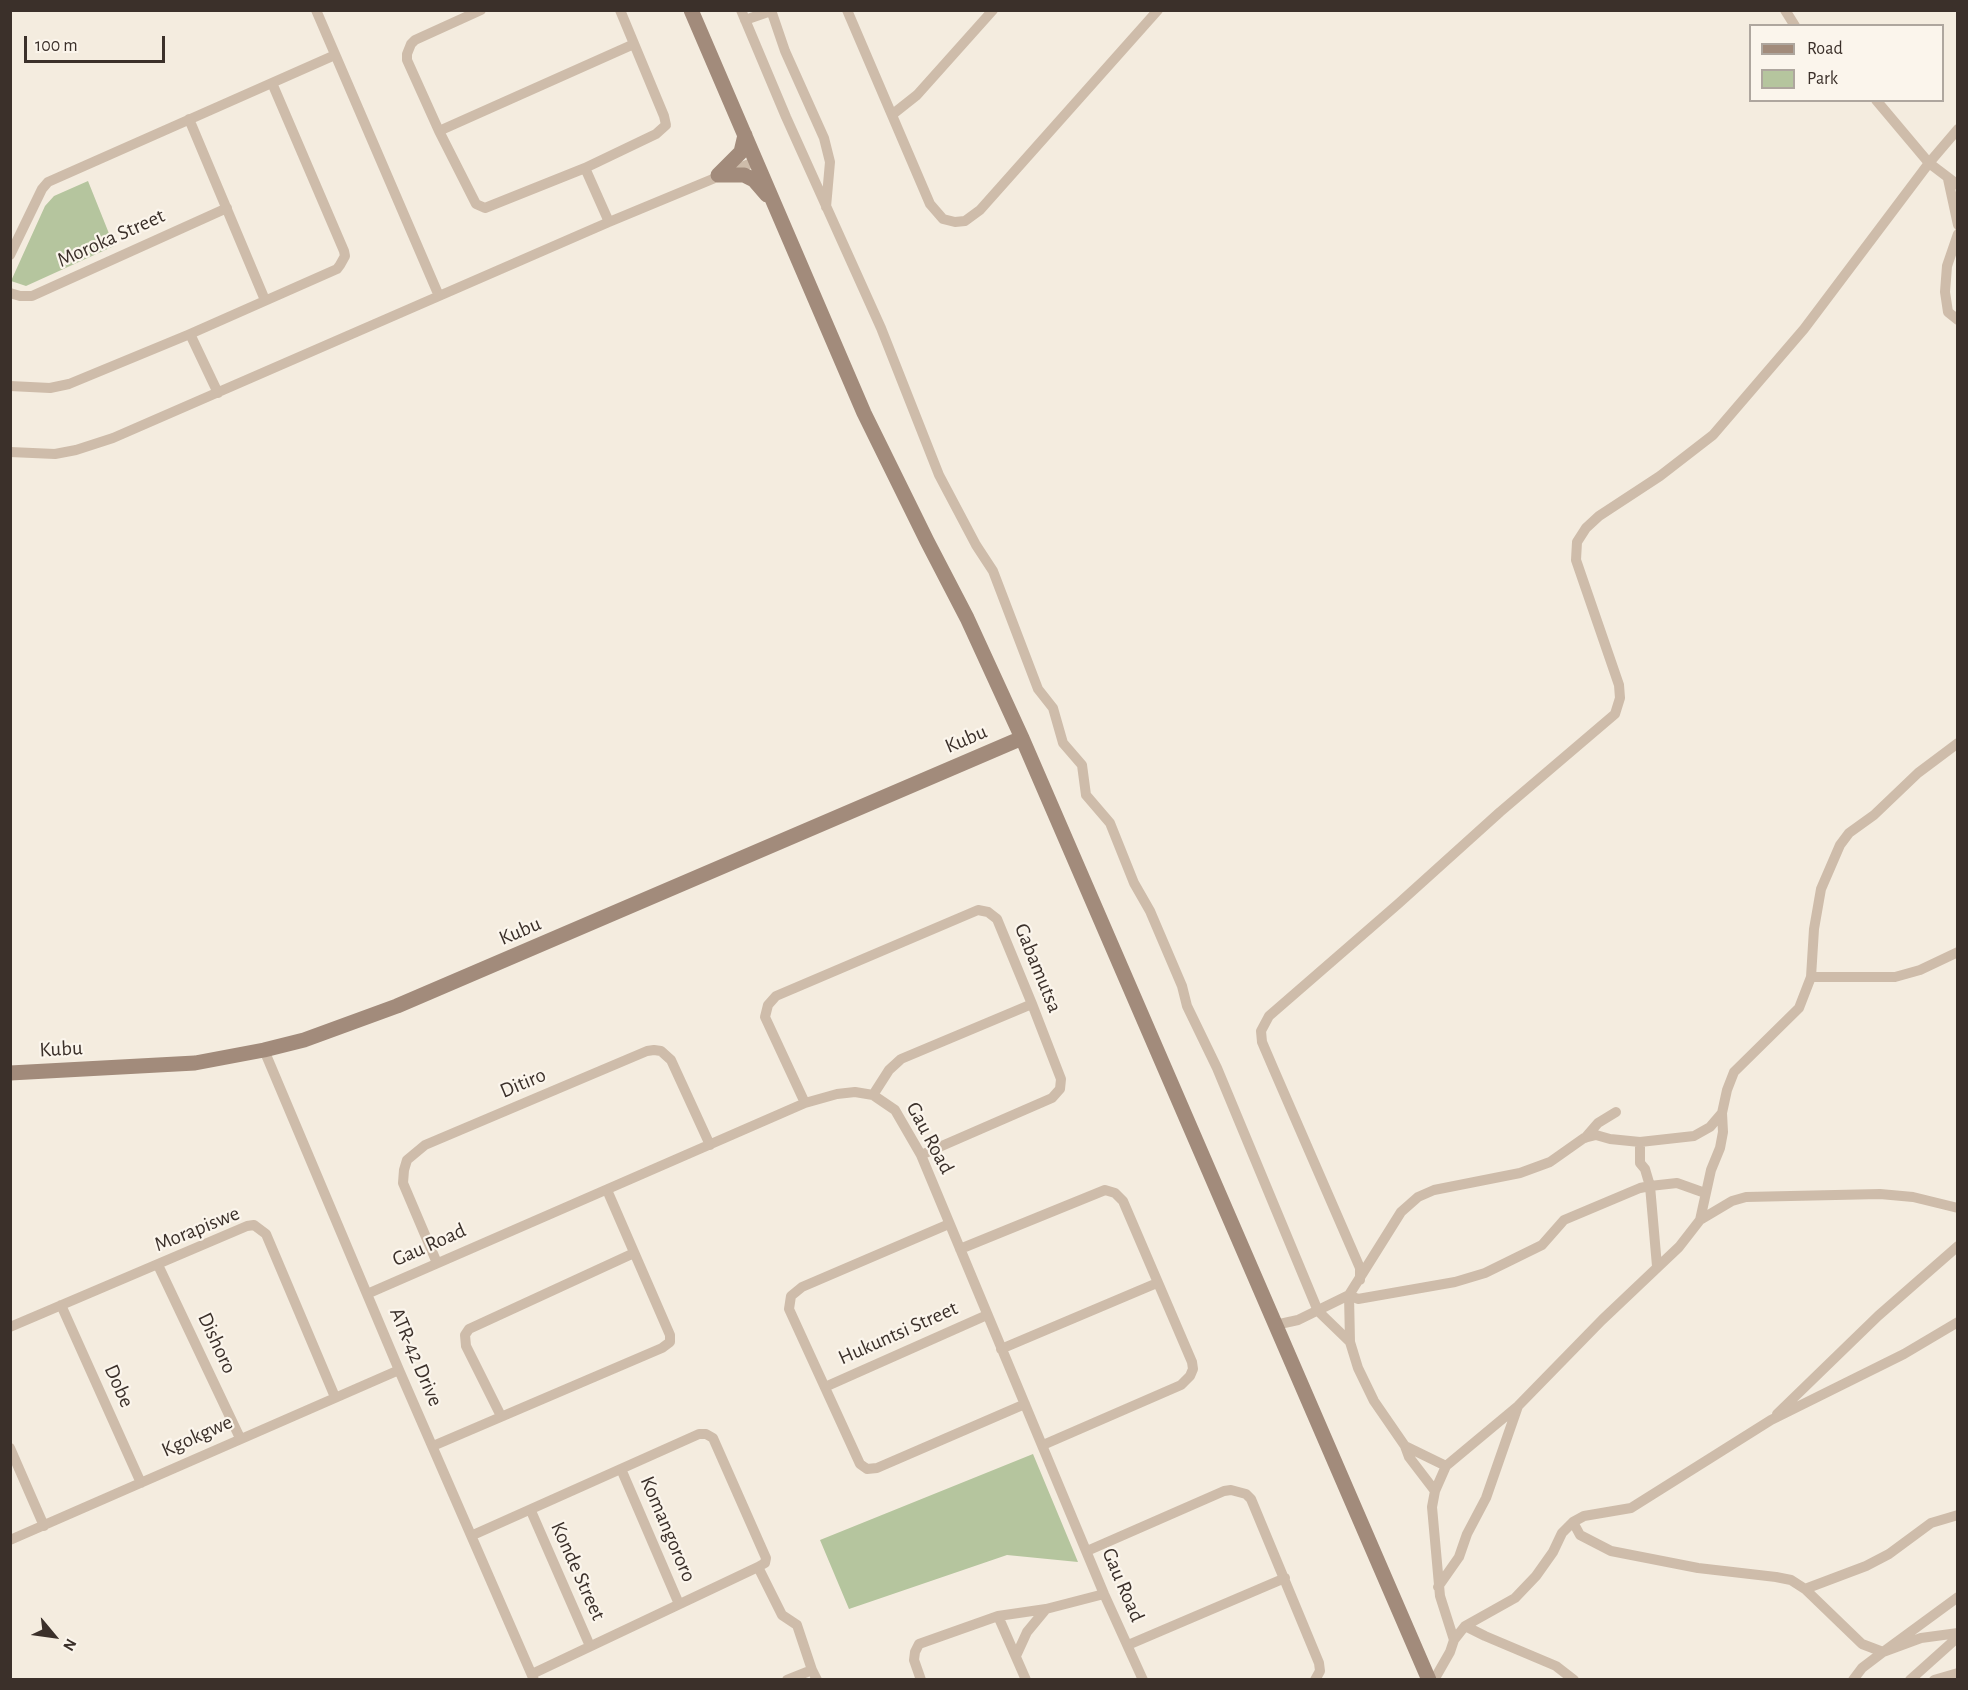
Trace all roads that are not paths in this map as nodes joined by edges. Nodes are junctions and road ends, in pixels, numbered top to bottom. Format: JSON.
{"nodes":[{"id":1,"x":316,"y":10,"type":"edge"},
{"id":2,"x":481,"y":10,"type":"edge"},
{"id":3,"x":620,"y":10,"type":"edge"},
{"id":4,"x":691,"y":10,"type":"edge"},
{"id":5,"x":847,"y":10,"type":"edge"},
{"id":6,"x":993,"y":10,"type":"edge"},
{"id":7,"x":1158,"y":10,"type":"edge"},
{"id":8,"x":1785,"y":10,"type":"edge"},
{"id":9,"x":771,"y":11,"type":"edge"},
{"id":10,"x":743,"y":15,"type":"edge"},
{"id":11,"x":1794,"y":24,"type":"edge"},
{"id":12,"x":634,"y":44,"type":"junction"},
{"id":13,"x":335,"y":55,"type":"junction"},
{"id":14,"x":272,"y":83,"type":"junction"},
{"id":15,"x":1878,"y":102,"type":"edge"},
{"id":16,"x":893,"y":114,"type":"junction"},
{"id":17,"x":189,"y":119,"type":"junction"},
{"id":18,"x":1958,"y":129,"type":"edge"},
{"id":19,"x":439,"y":131,"type":"junction"},
{"id":20,"x":745,"y":135,"type":"junction"},
{"id":21,"x":756,"y":161,"type":"junction"},
{"id":22,"x":830,"y":162,"type":"junction"},
{"id":23,"x":1929,"y":163,"type":"junction"},
{"id":24,"x":585,"y":168,"type":"junction"},
{"id":25,"x":809,"y":168,"type":"junction"},
{"id":26,"x":718,"y":175,"type":"junction"},
{"id":27,"x":1953,"y":182,"type":"edge"},
{"id":28,"x":775,"y":204,"type":"junction"},
{"id":29,"x":826,"y":207,"type":"junction"},
{"id":30,"x":226,"y":208,"type":"junction"},
{"id":31,"x":609,"y":222,"type":"junction"},
{"id":32,"x":1958,"y":225,"type":"edge"},
{"id":33,"x":1958,"y":234,"type":"edge"},
{"id":34,"x":10,"y":255,"type":"edge"},
{"id":35,"x":10,"y":293,"type":"edge"},
{"id":36,"x":439,"y":296,"type":"junction"},
{"id":37,"x":265,"y":300,"type":"junction"},
{"id":38,"x":1958,"y":320,"type":"edge"},
{"id":39,"x":190,"y":334,"type":"junction"},
{"id":40,"x":10,"y":386,"type":"edge"},
{"id":41,"x":218,"y":393,"type":"junction"},
{"id":42,"x":10,"y":452,"type":"edge"},
{"id":43,"x":1008,"y":708,"type":"junction"},
{"id":44,"x":1022,"y":738,"type":"junction"},
{"id":45,"x":1958,"y":743,"type":"edge"},
{"id":46,"x":990,"y":752,"type":"junction"},
{"id":47,"x":1958,"y":952,"type":"edge"},
{"id":48,"x":1811,"y":977,"type":"junction"},
{"id":49,"x":1032,"y":1004,"type":"junction"},
{"id":50,"x":264,"y":1050,"type":"junction"},
{"id":51,"x":10,"y":1072,"type":"edge"},
{"id":52,"x":873,"y":1095,"type":"junction"},
{"id":53,"x":805,"y":1103,"type":"junction"},
{"id":54,"x":1616,"y":1112,"type":"dead end"},
{"id":55,"x":1722,"y":1113,"type":"junction"},
{"id":56,"x":1584,"y":1138,"type":"junction"},
{"id":57,"x":1640,"y":1142,"type":"junction"},
{"id":58,"x":710,"y":1145,"type":"junction"},
{"id":59,"x":921,"y":1155,"type":"junction"},
{"id":60,"x":1650,"y":1186,"type":"junction"},
{"id":61,"x":607,"y":1190,"type":"junction"},
{"id":62,"x":1704,"y":1193,"type":"junction"},
{"id":63,"x":1958,"y":1208,"type":"edge"},
{"id":64,"x":1700,"y":1220,"type":"junction"},
{"id":65,"x":949,"y":1224,"type":"junction"},
{"id":66,"x":1958,"y":1246,"type":"edge"},
{"id":67,"x":960,"y":1249,"type":"junction"},
{"id":68,"x":634,"y":1253,"type":"junction"},
{"id":69,"x":437,"y":1263,"type":"junction"},
{"id":70,"x":158,"y":1265,"type":"junction"},
{"id":71,"x":1657,"y":1266,"type":"junction"},
{"id":72,"x":1360,"y":1280,"type":"junction"},
{"id":73,"x":1157,"y":1283,"type":"junction"},
{"id":74,"x":367,"y":1294,"type":"junction"},
{"id":75,"x":1349,"y":1295,"type":"junction"},
{"id":76,"x":61,"y":1305,"type":"junction"},
{"id":77,"x":1318,"y":1311,"type":"junction"},
{"id":78,"x":987,"y":1315,"type":"junction"},
{"id":79,"x":1958,"y":1322,"type":"edge"},
{"id":80,"x":1275,"y":1325,"type":"junction"},
{"id":81,"x":10,"y":1327,"type":"edge"},
{"id":82,"x":1350,"y":1342,"type":"junction"},
{"id":83,"x":1001,"y":1349,"type":"junction"},
{"id":84,"x":399,"y":1370,"type":"junction"},
{"id":85,"x":825,"y":1387,"type":"junction"},
{"id":86,"x":335,"y":1398,"type":"junction"},
{"id":87,"x":1025,"y":1404,"type":"junction"},
{"id":88,"x":1518,"y":1406,"type":"junction"},
{"id":89,"x":501,"y":1416,"type":"junction"},
{"id":90,"x":1771,"y":1420,"type":"junction"},
{"id":91,"x":240,"y":1438,"type":"junction"},
{"id":92,"x":1043,"y":1445,"type":"junction"},
{"id":93,"x":433,"y":1446,"type":"junction"},
{"id":94,"x":1405,"y":1446,"type":"junction"},
{"id":95,"x":10,"y":1448,"type":"edge"},
{"id":96,"x":1446,"y":1466,"type":"junction"},
{"id":97,"x":621,"y":1469,"type":"junction"},
{"id":98,"x":141,"y":1483,"type":"junction"},
{"id":99,"x":1436,"y":1491,"type":"junction"},
{"id":100,"x":531,"y":1510,"type":"junction"},
{"id":101,"x":1958,"y":1515,"type":"edge"},
{"id":102,"x":1573,"y":1522,"type":"junction"},
{"id":103,"x":44,"y":1526,"type":"junction"},
{"id":104,"x":473,"y":1535,"type":"junction"},
{"id":105,"x":10,"y":1540,"type":"edge"},
{"id":106,"x":1087,"y":1551,"type":"junction"},
{"id":107,"x":759,"y":1567,"type":"junction"},
{"id":108,"x":1285,"y":1578,"type":"junction"},
{"id":109,"x":1438,"y":1587,"type":"junction"},
{"id":110,"x":1805,"y":1589,"type":"junction"},
{"id":111,"x":1104,"y":1594,"type":"junction"},
{"id":112,"x":1958,"y":1597,"type":"edge"},
{"id":113,"x":679,"y":1604,"type":"junction"},
{"id":114,"x":1046,"y":1609,"type":"junction"},
{"id":115,"x":998,"y":1616,"type":"junction"},
{"id":116,"x":1466,"y":1626,"type":"junction"},
{"id":117,"x":1958,"y":1633,"type":"edge"},
{"id":118,"x":1958,"y":1637,"type":"edge"},
{"id":119,"x":1454,"y":1640,"type":"junction"},
{"id":120,"x":1128,"y":1645,"type":"junction"},
{"id":121,"x":590,"y":1646,"type":"junction"},
{"id":122,"x":1883,"y":1652,"type":"junction"},
{"id":123,"x":1016,"y":1656,"type":"junction"},
{"id":124,"x":1958,"y":1673,"type":"edge"},
{"id":125,"x":814,"y":1675,"type":"edge"},
{"id":126,"x":533,"y":1677,"type":"edge"},
{"id":127,"x":787,"y":1680,"type":"edge"},
{"id":128,"x":921,"y":1680,"type":"edge"},
{"id":129,"x":1026,"y":1680,"type":"edge"},
{"id":130,"x":1143,"y":1680,"type":"edge"},
{"id":131,"x":1315,"y":1680,"type":"edge"},
{"id":132,"x":1429,"y":1680,"type":"edge"},
{"id":133,"x":1434,"y":1680,"type":"edge"},
{"id":134,"x":1574,"y":1680,"type":"edge"},
{"id":135,"x":1853,"y":1680,"type":"edge"},
{"id":136,"x":1911,"y":1680,"type":"edge"},
{"id":137,"x":1934,"y":1680,"type":"edge"}],
"edges":[{"from":1,"to":13,"type":"street"},
{"from":2,"to":19,"type":"street"},
{"from":3,"to":12,"type":"street"},
{"from":4,"to":20,"type":"main road"},
{"from":5,"to":16,"type":"street"},
{"from":6,"to":16,"type":"street"},
{"from":7,"to":16,"type":"street"},
{"from":8,"to":11,"type":"street"},
{"from":9,"to":10,"type":"street"},
{"from":9,"to":22,"type":"street"},
{"from":10,"to":25,"type":"street"},
{"from":12,"to":19,"type":"street"},
{"from":12,"to":24,"type":"street"},
{"from":13,"to":14,"type":"street"},
{"from":13,"to":36,"type":"street"},
{"from":14,"to":17,"type":"street"},
{"from":14,"to":37,"type":"street"},
{"from":15,"to":23,"type":"street"},
{"from":17,"to":30,"type":"street"},
{"from":17,"to":34,"type":"street"},
{"from":18,"to":23,"type":"street"},
{"from":19,"to":24,"type":"street"},
{"from":20,"to":21,"type":"main road"},
{"from":20,"to":26,"type":"main road"},
{"from":21,"to":26,"type":"street"},
{"from":21,"to":28,"type":"main road"},
{"from":22,"to":25,"type":"street"},
{"from":22,"to":29,"type":"street"},
{"from":23,"to":27,"type":"street"},
{"from":23,"to":72,"type":"street"},
{"from":24,"to":31,"type":"street"},
{"from":25,"to":29,"type":"street"},
{"from":26,"to":28,"type":"main road"},
{"from":26,"to":31,"type":"street"},
{"from":27,"to":32,"type":"street"},
{"from":28,"to":43,"type":"main road"},
{"from":29,"to":77,"type":"street"},
{"from":30,"to":35,"type":"street","name":"Moroka Street"},
{"from":30,"to":37,"type":"street"},
{"from":31,"to":36,"type":"street"},
{"from":33,"to":38,"type":"street"},
{"from":36,"to":41,"type":"street"},
{"from":37,"to":39,"type":"street"},
{"from":39,"to":40,"type":"street"},
{"from":39,"to":41,"type":"street"},
{"from":41,"to":42,"type":"street"},
{"from":43,"to":44,"type":"main road"},
{"from":43,"to":46,"type":"main road"},
{"from":44,"to":46,"type":"main road","name":"Kubu"},
{"from":44,"to":80,"type":"main road"},
{"from":45,"to":48,"type":"street"},
{"from":46,"to":50,"type":"main road","name":"Kubu"},
{"from":47,"to":48,"type":"street"},
{"from":48,"to":55,"type":"street"},
{"from":49,"to":52,"type":"street"},
{"from":49,"to":53,"type":"street","name":"Gabamutsa"},
{"from":49,"to":59,"type":"street","name":"Gabamutsa"},
{"from":50,"to":51,"type":"main road","name":"Kubu"},
{"from":50,"to":74,"type":"street","name":"ATR-42 Drive"},
{"from":52,"to":53,"type":"street","name":"Gau Road"},
{"from":52,"to":59,"type":"street","name":"Gau Road"},
{"from":53,"to":58,"type":"street","name":"Gau Road"},
{"from":54,"to":56,"type":"street"},
{"from":55,"to":57,"type":"street"},
{"from":55,"to":62,"type":"street"},
{"from":56,"to":57,"type":"street"},
{"from":56,"to":72,"type":"street"},
{"from":57,"to":60,"type":"street"},
{"from":58,"to":61,"type":"street","name":"Gau Road"},
{"from":58,"to":69,"type":"street","name":"Ditiro"},
{"from":59,"to":65,"type":"street","name":"Gau Road"},
{"from":60,"to":62,"type":"street"},
{"from":60,"to":71,"type":"street"},
{"from":60,"to":75,"type":"street"},
{"from":61,"to":68,"type":"street"},
{"from":61,"to":69,"type":"street","name":"Gau Road"},
{"from":62,"to":64,"type":"street"},
{"from":63,"to":64,"type":"street"},
{"from":64,"to":71,"type":"street"},
{"from":65,"to":67,"type":"street","name":"Gau Road"},
{"from":65,"to":85,"type":"street"},
{"from":66,"to":90,"type":"street"},
{"from":67,"to":73,"type":"street"},
{"from":67,"to":78,"type":"street","name":"Gau Road"},
{"from":68,"to":89,"type":"street"},
{"from":68,"to":89,"type":"street"},
{"from":69,"to":74,"type":"street","name":"Gau Road"},
{"from":70,"to":76,"type":"street","name":"Morapiswe"},
{"from":70,"to":86,"type":"street","name":"Morapiswe"},
{"from":70,"to":91,"type":"street","name":"Dishoro"},
{"from":71,"to":88,"type":"street"},
{"from":72,"to":75,"type":"street"},
{"from":73,"to":83,"type":"street"},
{"from":73,"to":92,"type":"street"},
{"from":74,"to":84,"type":"street","name":"ATR-42 Drive"},
{"from":75,"to":77,"type":"street"},
{"from":75,"to":82,"type":"street"},
{"from":76,"to":81,"type":"street","name":"Morapiswe"},
{"from":76,"to":98,"type":"street","name":"Dobe"},
{"from":77,"to":80,"type":"street"},
{"from":77,"to":82,"type":"street"},
{"from":78,"to":83,"type":"street","name":"Gau Road"},
{"from":78,"to":85,"type":"street","name":"Hukuntsi Street"},
{"from":79,"to":90,"type":"street"},
{"from":80,"to":132,"type":"main road"},
{"from":82,"to":94,"type":"street"},
{"from":83,"to":87,"type":"street","name":"Gau Road"},
{"from":84,"to":86,"type":"street","name":"Kgokgwe"},
{"from":84,"to":93,"type":"street","name":"ATR-42 Drive"},
{"from":85,"to":87,"type":"street"},
{"from":86,"to":91,"type":"street","name":"Kgokgwe"},
{"from":87,"to":92,"type":"street","name":"Gau Road"},
{"from":88,"to":96,"type":"street"},
{"from":88,"to":109,"type":"street"},
{"from":89,"to":93,"type":"street"},
{"from":90,"to":102,"type":"street"},
{"from":91,"to":98,"type":"street","name":"Kgokgwe"},
{"from":92,"to":106,"type":"street","name":"Gau Road"},
{"from":93,"to":104,"type":"street","name":"ATR-42 Drive"},
{"from":94,"to":96,"type":"street"},
{"from":94,"to":99,"type":"street"},
{"from":95,"to":103,"type":"street"},
{"from":96,"to":99,"type":"street"},
{"from":97,"to":100,"type":"street"},
{"from":97,"to":107,"type":"street"},
{"from":97,"to":113,"type":"street","name":"Komangororo"},
{"from":98,"to":103,"type":"street","name":"Kgokgwe"},
{"from":99,"to":109,"type":"street"},
{"from":100,"to":104,"type":"street"},
{"from":100,"to":121,"type":"street","name":"Konde Street"},
{"from":101,"to":110,"type":"street"},
{"from":102,"to":110,"type":"street"},
{"from":102,"to":116,"type":"street"},
{"from":103,"to":105,"type":"street","name":"Kgokgwe"},
{"from":104,"to":126,"type":"street","name":"ATR-42 Drive"},
{"from":106,"to":108,"type":"street"},
{"from":106,"to":111,"type":"street","name":"Gau Road"},
{"from":107,"to":113,"type":"street"},
{"from":107,"to":125,"type":"street"},
{"from":108,"to":120,"type":"street"},
{"from":108,"to":131,"type":"street"},
{"from":109,"to":119,"type":"street"},
{"from":110,"to":122,"type":"street"},
{"from":111,"to":114,"type":"street"},
{"from":111,"to":120,"type":"street","name":"Gau Road"},
{"from":112,"to":122,"type":"street"},
{"from":113,"to":121,"type":"street"},
{"from":114,"to":115,"type":"street"},
{"from":114,"to":123,"type":"street"},
{"from":115,"to":123,"type":"street"},
{"from":115,"to":128,"type":"street"},
{"from":116,"to":119,"type":"street"},
{"from":116,"to":134,"type":"street"},
{"from":117,"to":122,"type":"street"},
{"from":118,"to":136,"type":"street"},
{"from":119,"to":133,"type":"street"},
{"from":120,"to":130,"type":"street","name":"Gau Road"},
{"from":121,"to":126,"type":"street"},
{"from":122,"to":135,"type":"street"},
{"from":123,"to":129,"type":"street"},
{"from":124,"to":137,"type":"street"},
{"from":125,"to":127,"type":"street"}]}
